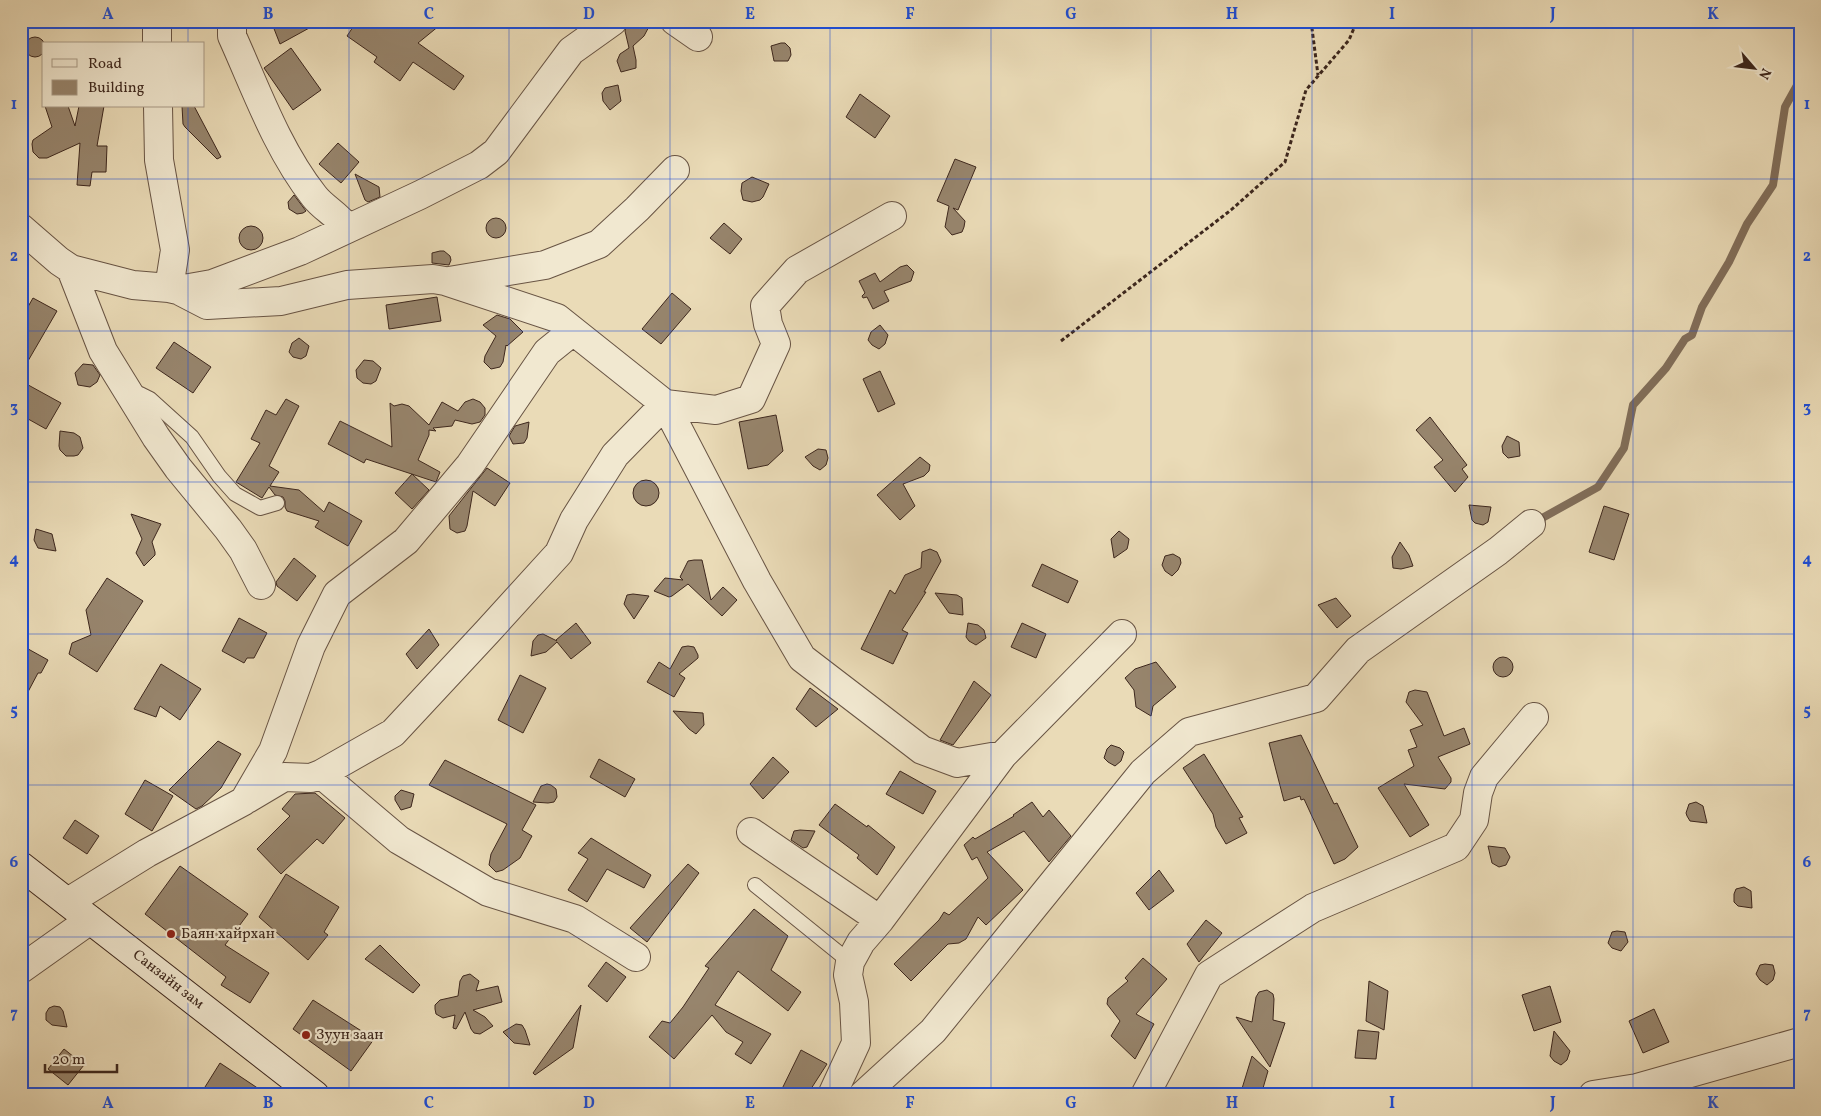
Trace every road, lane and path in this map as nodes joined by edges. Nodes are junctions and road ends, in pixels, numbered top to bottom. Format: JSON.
{"nodes":[{"id":1,"x":156,"y":21,"type":"edge"},
{"id":2,"x":232,"y":21,"type":"edge"},
{"id":3,"x":613,"y":21,"type":"edge"},
{"id":4,"x":675,"y":21,"type":"edge"},
{"id":5,"x":1311,"y":21,"type":"edge"},
{"id":6,"x":1357,"y":21,"type":"edge"},
{"id":7,"x":698,"y":37,"type":"dead end"},
{"id":8,"x":157,"y":42,"type":"edge"},
{"id":9,"x":1318,"y":76,"type":"junction"},
{"id":10,"x":158,"y":108,"type":"edge"},
{"id":11,"x":675,"y":170,"type":"dead end"},
{"id":12,"x":892,"y":216,"type":"dead end"},
{"id":13,"x":21,"y":228,"type":"edge"},
{"id":14,"x":347,"y":228,"type":"junction"},
{"id":15,"x":71,"y":269,"type":"junction"},
{"id":16,"x":445,"y":281,"type":"junction"},
{"id":17,"x":174,"y":289,"type":"junction"},
{"id":18,"x":573,"y":331,"type":"junction"},
{"id":19,"x":1061,"y":341,"type":"dead end"},
{"id":20,"x":130,"y":395,"type":"junction"},
{"id":21,"x":665,"y":404,"type":"junction"},
{"id":22,"x":278,"y":504,"type":"dead end"},
{"id":23,"x":1531,"y":524,"type":"dead end"},
{"id":24,"x":261,"y":585,"type":"dead end"},
{"id":25,"x":1122,"y":634,"type":"dead end"},
{"id":26,"x":1534,"y":716,"type":"dead end"},
{"id":27,"x":1003,"y":755,"type":"junction"},
{"id":28,"x":321,"y":774,"type":"junction"},
{"id":29,"x":244,"y":801,"type":"junction"},
{"id":30,"x":751,"y":832,"type":"dead end"},
{"id":31,"x":21,"y":866,"type":"edge"},
{"id":32,"x":755,"y":885,"type":"dead end"},
{"id":33,"x":68,"y":902,"type":"junction"},
{"id":34,"x":90,"y":920,"type":"junction"},
{"id":35,"x":880,"y":920,"type":"junction"},
{"id":36,"x":636,"y":957,"type":"dead end"},
{"id":37,"x":850,"y":962,"type":"junction"},
{"id":38,"x":21,"y":969,"type":"edge"},
{"id":39,"x":1800,"y":1042,"type":"edge"},
{"id":40,"x":315,"y":1095,"type":"edge"},
{"id":41,"x":832,"y":1095,"type":"edge"},
{"id":42,"x":863,"y":1095,"type":"edge"},
{"id":43,"x":1145,"y":1095,"type":"edge"},
{"id":44,"x":1594,"y":1095,"type":"edge"}],
"edges":[{"from":1,"to":8,"type":"street"},
{"from":2,"to":14,"type":"street"},
{"from":3,"to":14,"type":"street"},
{"from":4,"to":7,"type":"street"},
{"from":5,"to":9,"type":"path"},
{"from":6,"to":9,"type":"path"},
{"from":9,"to":19,"type":"path"},
{"from":10,"to":17,"type":"street"},
{"from":11,"to":16,"type":"street"},
{"from":12,"to":21,"type":"street"},
{"from":13,"to":15,"type":"street"},
{"from":14,"to":17,"type":"street"},
{"from":15,"to":17,"type":"street"},
{"from":15,"to":20,"type":"street"},
{"from":16,"to":17,"type":"street"},
{"from":16,"to":18,"type":"street"},
{"from":18,"to":21,"type":"street"},
{"from":18,"to":29,"type":"street"},
{"from":20,"to":22,"type":"lane"},
{"from":20,"to":24,"type":"street"},
{"from":21,"to":27,"type":"street"},
{"from":21,"to":28,"type":"street"},
{"from":23,"to":42,"type":"street"},
{"from":25,"to":27,"type":"street"},
{"from":26,"to":43,"type":"street"},
{"from":27,"to":35,"type":"street"},
{"from":28,"to":29,"type":"street"},
{"from":28,"to":36,"type":"street"},
{"from":29,"to":33,"type":"street"},
{"from":30,"to":35,"type":"street"},
{"from":31,"to":33,"type":"street","name":"Санзайн зам"},
{"from":32,"to":37,"type":"lane"},
{"from":33,"to":34,"type":"street","name":"Санзайн зам"},
{"from":34,"to":38,"type":"street"},
{"from":34,"to":40,"type":"street","name":"Санзайн зам"},
{"from":35,"to":37,"type":"street"},
{"from":37,"to":41,"type":"street"},
{"from":39,"to":44,"type":"street"}]}
